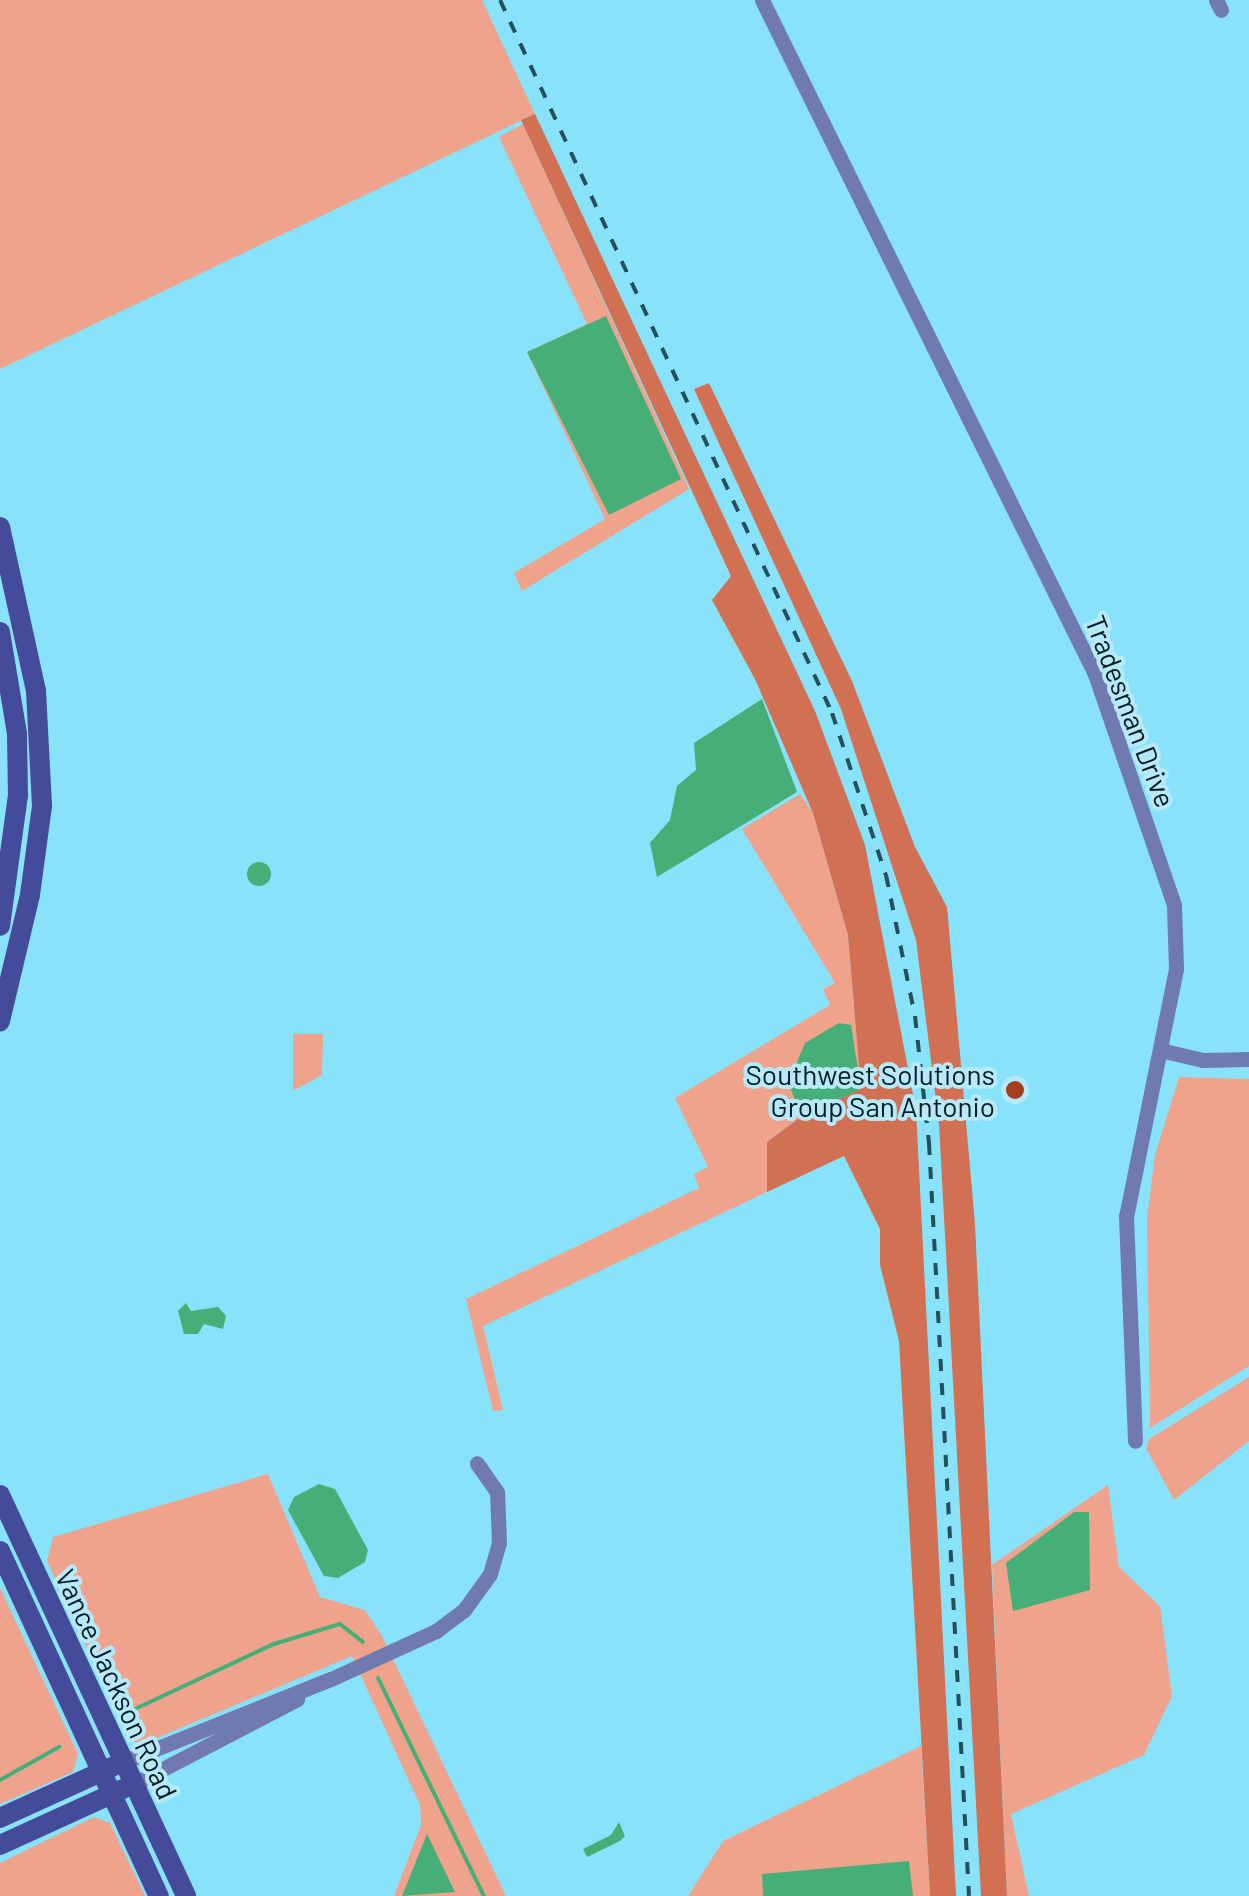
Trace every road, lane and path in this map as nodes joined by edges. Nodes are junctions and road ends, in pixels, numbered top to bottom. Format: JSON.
{"nodes":[{"id":1,"x":762,"y":0,"type":"edge"},
{"id":2,"x":0,"y":528,"type":"edge"},
{"id":3,"x":0,"y":632,"type":"edge"},
{"id":4,"x":9,"y":810,"type":"edge"},
{"id":5,"x":8,"y":837,"type":"edge"},
{"id":6,"x":0,"y":926,"type":"edge"},
{"id":7,"x":0,"y":1021,"type":"edge"},
{"id":8,"x":1160,"y":1050,"type":"junction"},
{"id":9,"x":1249,"y":1059,"type":"edge"},
{"id":10,"x":1135,"y":1442,"type":"dead end"},
{"id":11,"x":476,"y":1464,"type":"dead end"},
{"id":12,"x":0,"y":1495,"type":"edge"},
{"id":13,"x":0,"y":1551,"type":"edge"},
{"id":14,"x":331,"y":1679,"type":"junction"},
{"id":15,"x":123,"y":1762,"type":"junction"},
{"id":16,"x":102,"y":1772,"type":"junction"},
{"id":17,"x":134,"y":1784,"type":"junction"},
{"id":18,"x":112,"y":1794,"type":"junction"},
{"id":19,"x":0,"y":1818,"type":"edge"},
{"id":20,"x":0,"y":1845,"type":"edge"},
{"id":21,"x":160,"y":1896,"type":"edge"},
{"id":22,"x":186,"y":1896,"type":"edge"}],
"edges":[{"from":1,"to":8,"type":"street","name":"Tradesman Drive"},
{"from":2,"to":7,"type":"main road"},
{"from":3,"to":4,"type":"main road"},
{"from":4,"to":5,"type":"main road"},
{"from":5,"to":6,"type":"main road"},
{"from":8,"to":9,"type":"street"},
{"from":8,"to":10,"type":"street","name":"Tradesman Drive"},
{"from":11,"to":14,"type":"street"},
{"from":12,"to":15,"type":"main road","name":"Vance Jackson Road"},
{"from":13,"to":16,"type":"main road","name":"Vance Jackson Road"},
{"from":14,"to":15,"type":"street"},
{"from":14,"to":17,"type":"street"},
{"from":15,"to":16,"type":"main road"},
{"from":15,"to":17,"type":"main road","name":"Vance Jackson Road"},
{"from":16,"to":18,"type":"main road","name":"Vance Jackson Road"},
{"from":16,"to":19,"type":"main road"},
{"from":17,"to":18,"type":"main road"},
{"from":17,"to":22,"type":"main road","name":"Vance Jackson Road"},
{"from":18,"to":20,"type":"main road"},
{"from":18,"to":21,"type":"main road","name":"Vance Jackson Road"}]}
